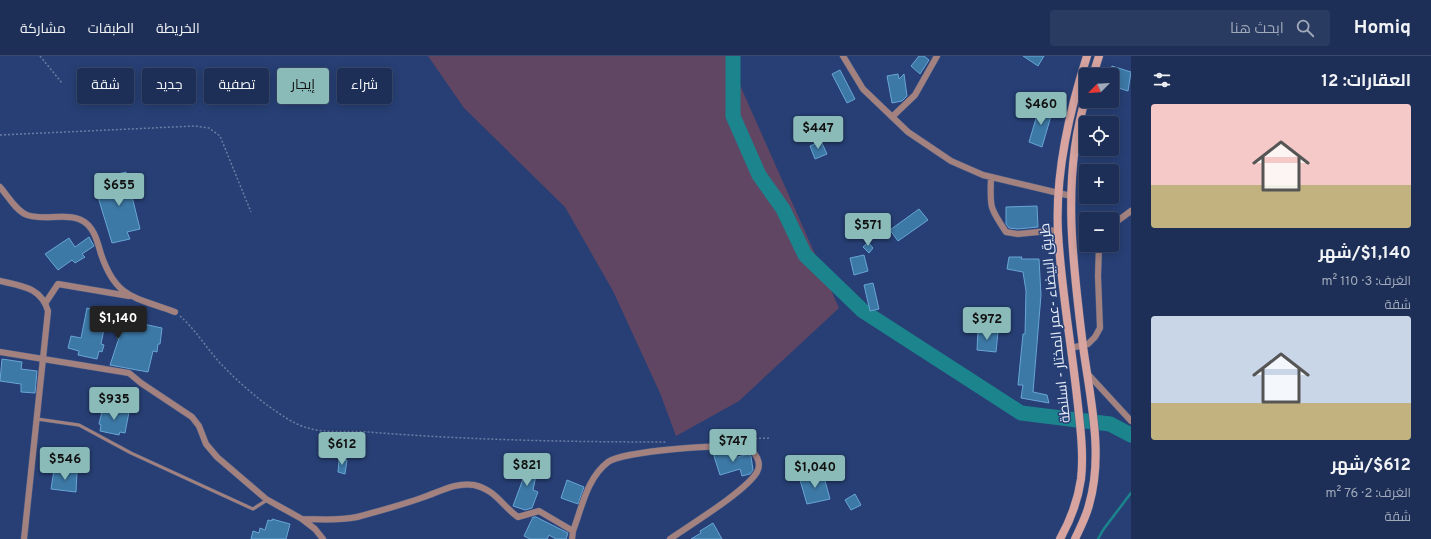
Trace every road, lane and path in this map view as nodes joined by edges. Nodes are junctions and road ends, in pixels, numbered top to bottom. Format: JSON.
{"nodes":[{"id":1,"x":40,"y":56,"type":"edge"},
{"id":2,"x":843,"y":56,"type":"edge"},
{"id":3,"x":937,"y":56,"type":"edge"},
{"id":4,"x":1087,"y":56,"type":"edge"},
{"id":5,"x":1099,"y":56,"type":"edge"},
{"id":6,"x":1095,"y":68,"type":"edge"},
{"id":7,"x":62,"y":83,"type":"dead end"},
{"id":8,"x":1083,"y":108,"type":"edge"},
{"id":9,"x":892,"y":117,"type":"junction"},
{"id":10,"x":0,"y":135,"type":"edge"},
{"id":11,"x":991,"y":177,"type":"junction"},
{"id":12,"x":0,"y":187,"type":"edge"},
{"id":13,"x":1059,"y":194,"type":"junction"},
{"id":14,"x":1071,"y":196,"type":"junction"},
{"id":15,"x":1131,"y":211,"type":"edge"},
{"id":16,"x":251,"y":212,"type":"dead end"},
{"id":17,"x":1119,"y":220,"type":"edge"},
{"id":18,"x":1058,"y":230,"type":"junction"},
{"id":19,"x":1100,"y":252,"type":"edge"},
{"id":20,"x":0,"y":281,"type":"edge"},
{"id":21,"x":134,"y":297,"type":"junction"},
{"id":22,"x":46,"y":302,"type":"junction"},
{"id":23,"x":176,"y":312,"type":"joint"},
{"id":24,"x":1083,"y":347,"type":"junction"},
{"id":25,"x":1071,"y":348,"type":"junction"},
{"id":26,"x":0,"y":352,"type":"edge"},
{"id":27,"x":44,"y":359,"type":"junction"},
{"id":28,"x":1087,"y":373,"type":"junction"},
{"id":29,"x":37,"y":419,"type":"junction"},
{"id":30,"x":1131,"y":421,"type":"edge"},
{"id":31,"x":772,"y":438,"type":"dead end"},
{"id":32,"x":733,"y":440,"type":"dead end"},
{"id":33,"x":671,"y":442,"type":"dead end"},
{"id":34,"x":268,"y":500,"type":"junction"},
{"id":35,"x":302,"y":519,"type":"junction"},
{"id":36,"x":573,"y":531,"type":"junction"},
{"id":37,"x":24,"y":539,"type":"edge"},
{"id":38,"x":322,"y":539,"type":"edge"},
{"id":39,"x":572,"y":539,"type":"edge"},
{"id":40,"x":670,"y":539,"type":"edge"},
{"id":41,"x":1060,"y":539,"type":"edge"},
{"id":42,"x":1075,"y":539,"type":"edge"}],
"edges":[{"from":1,"to":7,"type":"path"},
{"from":2,"to":9,"type":"street"},
{"from":3,"to":9,"type":"street"},
{"from":4,"to":13,"type":"main road","name":"طريق البيضاء -عمر المختار - اسلنطة"},
{"from":5,"to":6,"type":"main road"},
{"from":8,"to":14,"type":"main road","name":"طريق البيضاء -عمر المختار - اسلنطة"},
{"from":9,"to":11,"type":"street"},
{"from":10,"to":16,"type":"path"},
{"from":11,"to":13,"type":"street"},
{"from":11,"to":18,"type":"street"},
{"from":12,"to":21,"type":"street"},
{"from":13,"to":14,"type":"street"},
{"from":13,"to":18,"type":"main road","name":"طريق البيضاء -عمر المختار - اسلنطة"},
{"from":14,"to":24,"type":"main road","name":"طريق البيضاء -عمر المختار - اسلنطة"},
{"from":15,"to":17,"type":"street"},
{"from":18,"to":25,"type":"main road","name":"طريق البيضاء -عمر المختار - اسلنطة"},
{"from":19,"to":24,"type":"street"},
{"from":20,"to":22,"type":"street"},
{"from":21,"to":22,"type":"street"},
{"from":21,"to":23,"type":"street"},
{"from":22,"to":27,"type":"street"},
{"from":23,"to":33,"type":"path"},
{"from":24,"to":25,"type":"street"},
{"from":24,"to":28,"type":"main road","name":"طريق البيضاء -عمر المختار - اسلنطة"},
{"from":25,"to":41,"type":"main road","name":"طريق البيضاء -عمر المختار - اسلنطة"},
{"from":26,"to":27,"type":"street"},
{"from":27,"to":29,"type":"street"},
{"from":27,"to":34,"type":"street"},
{"from":28,"to":30,"type":"street"},
{"from":28,"to":42,"type":"main road","name":"طريق البيضاء -عمر المختار - اسلنطة"},
{"from":29,"to":34,"type":"lane"},
{"from":29,"to":37,"type":"street"},
{"from":31,"to":32,"type":"path"},
{"from":34,"to":35,"type":"street"},
{"from":35,"to":36,"type":"street"},
{"from":35,"to":38,"type":"street"},
{"from":36,"to":39,"type":"street"},
{"from":36,"to":40,"type":"street"}]}
